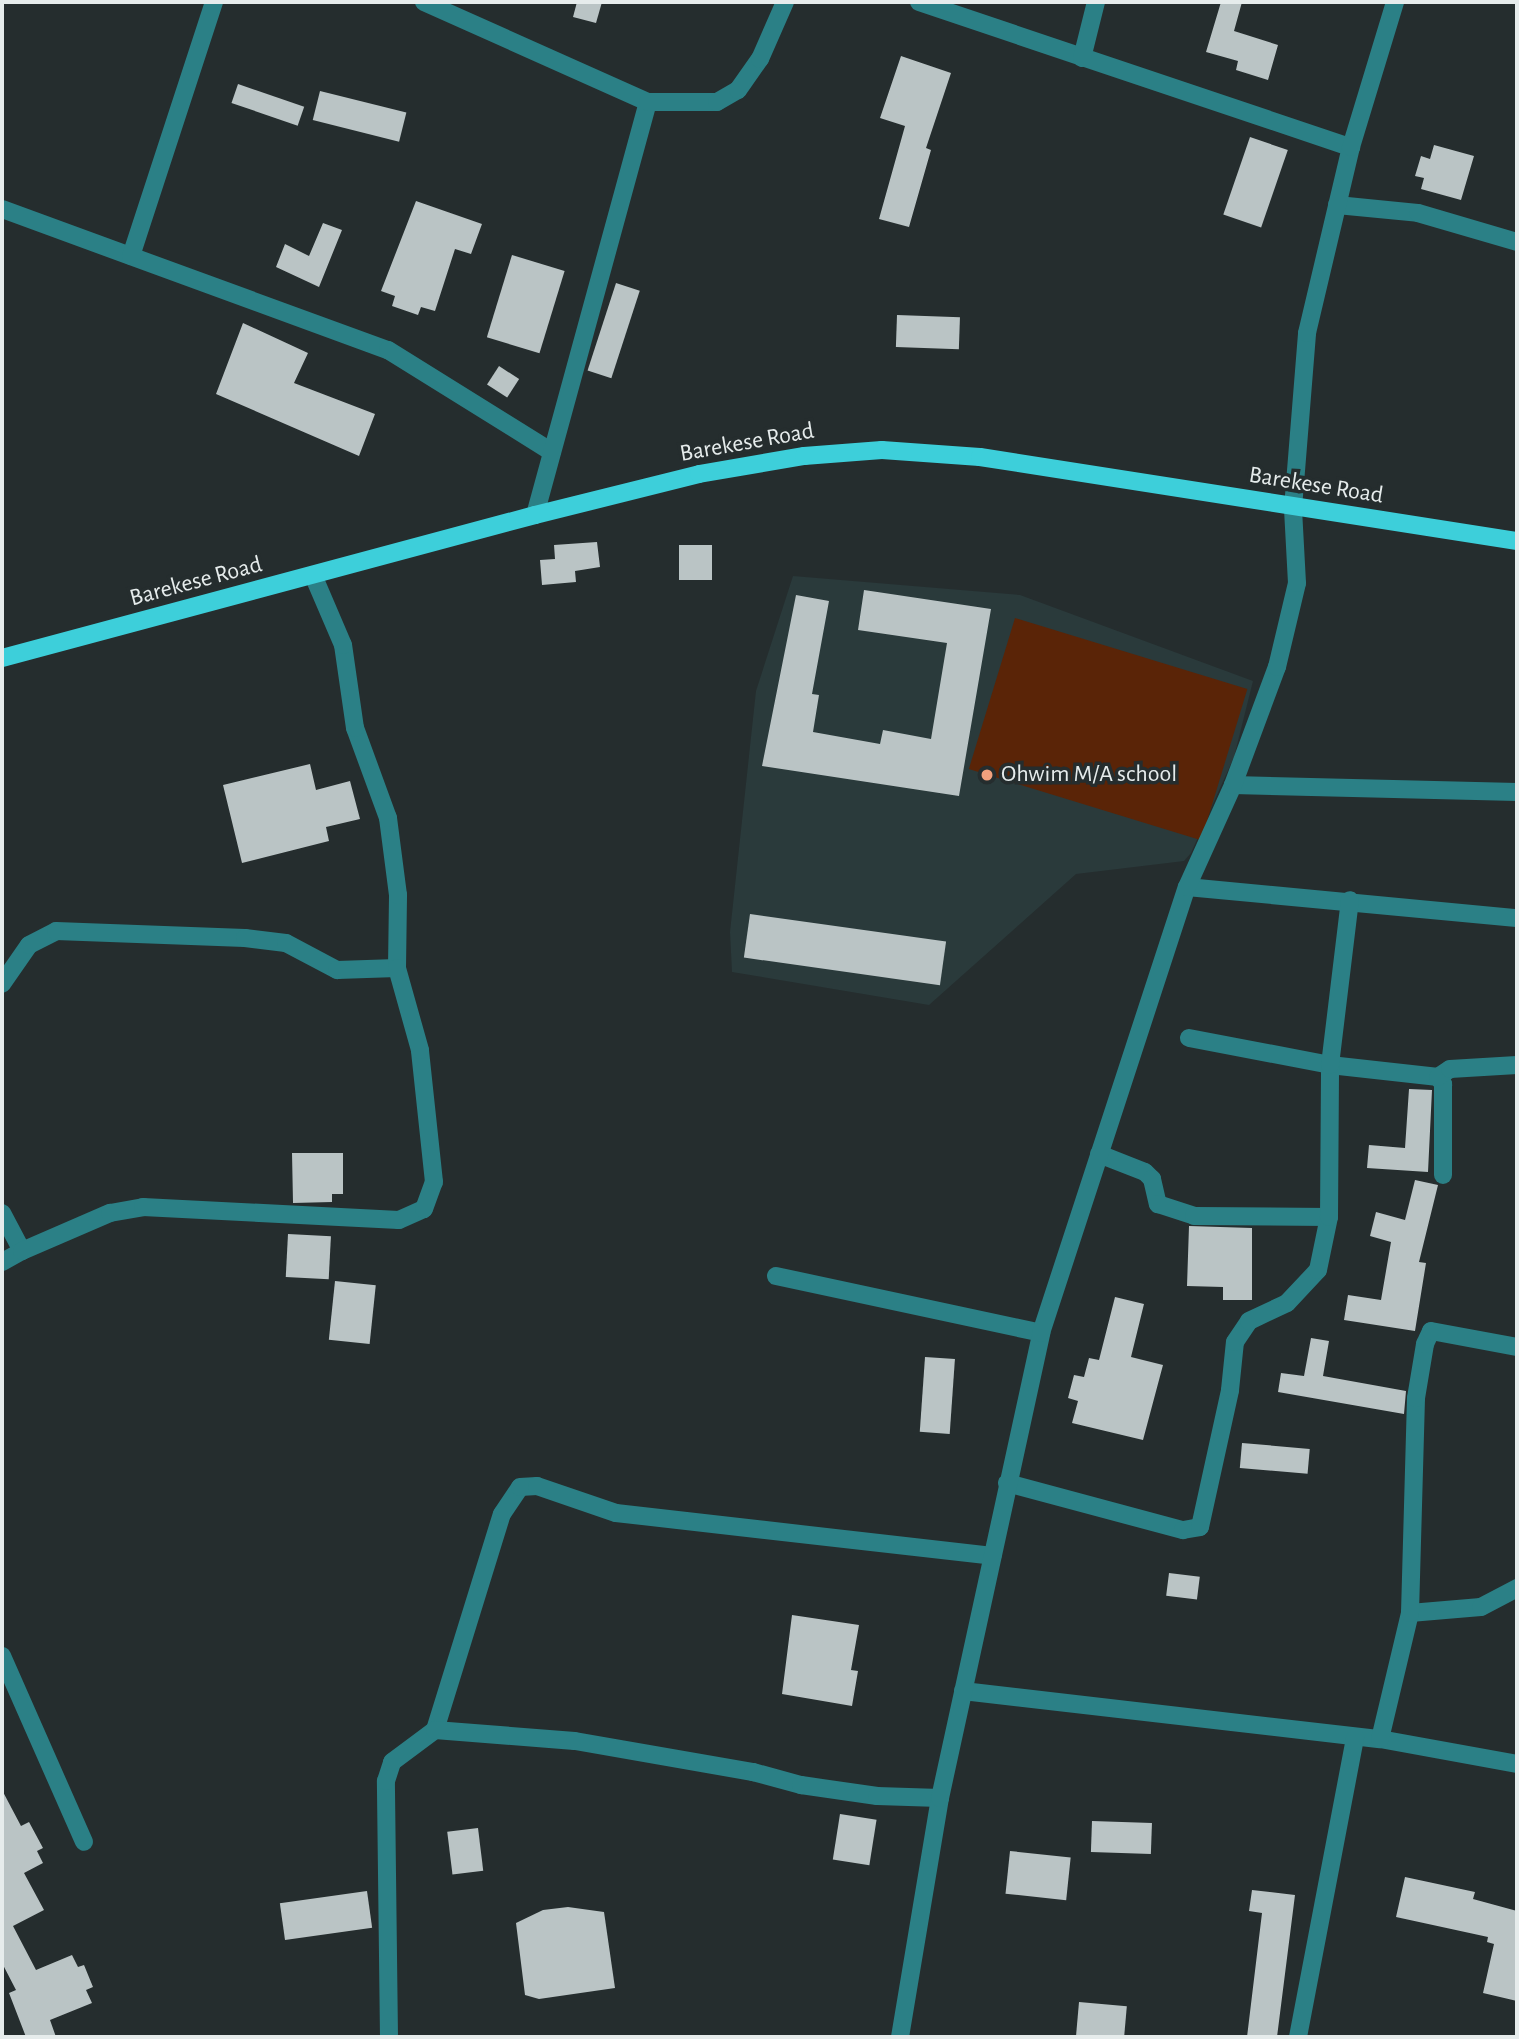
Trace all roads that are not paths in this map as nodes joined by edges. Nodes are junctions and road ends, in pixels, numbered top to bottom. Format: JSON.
{"nodes":[{"id":1,"x":214,"y":2,"type":"edge"},
{"id":2,"x":424,"y":2,"type":"edge"},
{"id":3,"x":785,"y":2,"type":"edge"},
{"id":4,"x":919,"y":2,"type":"edge"},
{"id":5,"x":1097,"y":2,"type":"edge"},
{"id":6,"x":1395,"y":2,"type":"edge"},
{"id":7,"x":1082,"y":58,"type":"junction"},
{"id":8,"x":648,"y":102,"type":"junction"},
{"id":9,"x":1351,"y":147,"type":"junction"},
{"id":10,"x":1337,"y":205,"type":"junction"},
{"id":11,"x":2,"y":209,"type":"edge"},
{"id":12,"x":1517,"y":242,"type":"edge"},
{"id":13,"x":131,"y":256,"type":"junction"},
{"id":14,"x":552,"y":452,"type":"junction"},
{"id":15,"x":1293,"y":508,"type":"junction"},
{"id":16,"x":535,"y":515,"type":"junction"},
{"id":17,"x":1517,"y":541,"type":"edge"},
{"id":18,"x":313,"y":575,"type":"junction"},
{"id":19,"x":2,"y":659,"type":"edge"},
{"id":20,"x":1233,"y":785,"type":"junction"},
{"id":21,"x":1517,"y":792,"type":"edge"},
{"id":22,"x":1187,"y":887,"type":"junction"},
{"id":23,"x":1350,"y":900,"type":"junction"},
{"id":24,"x":1517,"y":918,"type":"edge"},
{"id":25,"x":397,"y":968,"type":"junction"},
{"id":26,"x":2,"y":984,"type":"edge"},
{"id":27,"x":1189,"y":1038,"type":"dead end"},
{"id":28,"x":1330,"y":1065,"type":"junction"},
{"id":29,"x":1517,"y":1065,"type":"edge"},
{"id":30,"x":1438,"y":1077,"type":"junction"},
{"id":31,"x":1100,"y":1154,"type":"junction"},
{"id":32,"x":1443,"y":1175,"type":"dead end"},
{"id":33,"x":2,"y":1213,"type":"edge"},
{"id":34,"x":1329,"y":1217,"type":"junction"},
{"id":35,"x":22,"y":1251,"type":"junction"},
{"id":36,"x":2,"y":1262,"type":"edge"},
{"id":37,"x":776,"y":1276,"type":"dead end"},
{"id":38,"x":1041,"y":1333,"type":"junction"},
{"id":39,"x":1517,"y":1347,"type":"edge"},
{"id":40,"x":1007,"y":1483,"type":"junction"},
{"id":41,"x":993,"y":1556,"type":"junction"},
{"id":42,"x":1517,"y":1588,"type":"edge"},
{"id":43,"x":1409,"y":1612,"type":"junction"},
{"id":44,"x":2,"y":1656,"type":"edge"},
{"id":45,"x":963,"y":1691,"type":"junction"},
{"id":46,"x":435,"y":1730,"type":"junction"},
{"id":47,"x":1355,"y":1737,"type":"junction"},
{"id":48,"x":1380,"y":1739,"type":"junction"},
{"id":49,"x":1517,"y":1764,"type":"edge"},
{"id":50,"x":940,"y":1798,"type":"junction"},
{"id":51,"x":84,"y":1842,"type":"dead end"},
{"id":52,"x":389,"y":2037,"type":"edge"},
{"id":53,"x":900,"y":2037,"type":"edge"},
{"id":54,"x":1298,"y":2037,"type":"edge"}],
"edges":[{"from":1,"to":13,"type":"street"},
{"from":2,"to":8,"type":"street"},
{"from":3,"to":8,"type":"street"},
{"from":4,"to":7,"type":"street"},
{"from":5,"to":7,"type":"street"},
{"from":6,"to":9,"type":"street"},
{"from":7,"to":9,"type":"street"},
{"from":8,"to":14,"type":"street"},
{"from":9,"to":10,"type":"street"},
{"from":10,"to":12,"type":"street"},
{"from":10,"to":15,"type":"street"},
{"from":11,"to":13,"type":"street"},
{"from":13,"to":14,"type":"street"},
{"from":14,"to":16,"type":"street"},
{"from":15,"to":16,"type":"main road","name":"Barekese Road"},
{"from":15,"to":17,"type":"main road","name":"Barekese Road"},
{"from":15,"to":20,"type":"street"},
{"from":16,"to":18,"type":"main road","name":"Barekese Road"},
{"from":18,"to":19,"type":"main road","name":"Barekese Road"},
{"from":18,"to":25,"type":"street"},
{"from":20,"to":21,"type":"street"},
{"from":20,"to":22,"type":"street"},
{"from":22,"to":23,"type":"street"},
{"from":22,"to":31,"type":"street"},
{"from":23,"to":24,"type":"street"},
{"from":23,"to":28,"type":"street"},
{"from":25,"to":26,"type":"street"},
{"from":25,"to":35,"type":"street"},
{"from":27,"to":28,"type":"street"},
{"from":28,"to":30,"type":"street"},
{"from":28,"to":34,"type":"street"},
{"from":29,"to":30,"type":"street"},
{"from":30,"to":32,"type":"street"},
{"from":31,"to":34,"type":"street"},
{"from":31,"to":38,"type":"street"},
{"from":33,"to":35,"type":"street"},
{"from":34,"to":40,"type":"street"},
{"from":35,"to":36,"type":"street"},
{"from":37,"to":38,"type":"street"},
{"from":38,"to":40,"type":"street"},
{"from":39,"to":43,"type":"street"},
{"from":40,"to":41,"type":"street"},
{"from":41,"to":45,"type":"street"},
{"from":41,"to":46,"type":"street"},
{"from":42,"to":43,"type":"street"},
{"from":43,"to":48,"type":"street"},
{"from":44,"to":51,"type":"street"},
{"from":45,"to":47,"type":"street"},
{"from":45,"to":50,"type":"street"},
{"from":46,"to":50,"type":"street"},
{"from":46,"to":52,"type":"street"},
{"from":47,"to":48,"type":"street"},
{"from":47,"to":54,"type":"street"},
{"from":48,"to":49,"type":"street"},
{"from":50,"to":53,"type":"street"}]}
